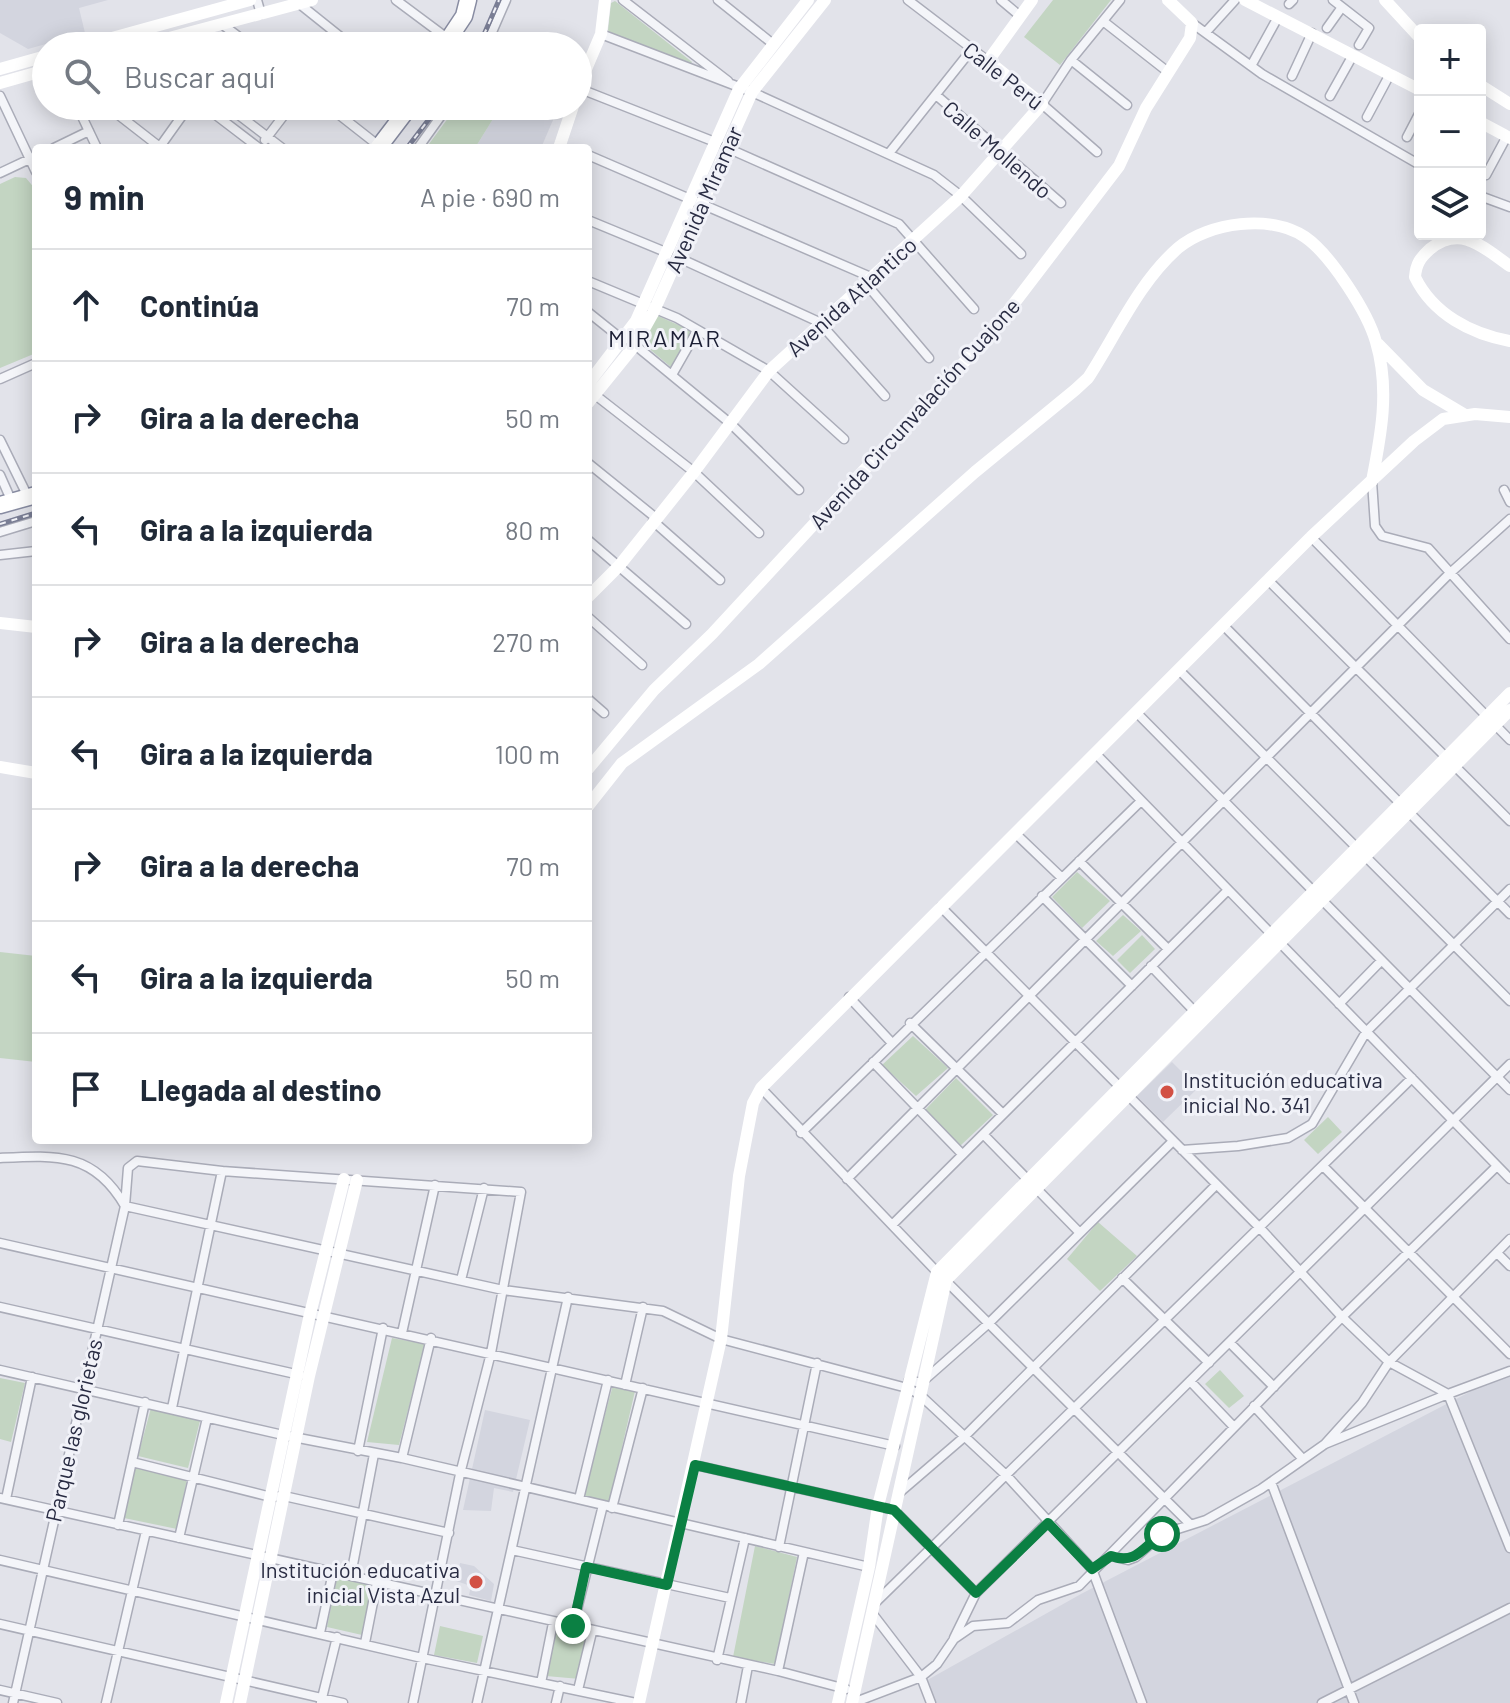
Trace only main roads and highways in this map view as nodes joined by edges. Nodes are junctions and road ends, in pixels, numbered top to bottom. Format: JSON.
{"nodes":[{"id":1,"x":250,"y":0,"type":"edge"},
{"id":2,"x":312,"y":0,"type":"edge"},
{"id":3,"x":468,"y":0,"type":"edge"},
{"id":4,"x":475,"y":0,"type":"edge"},
{"id":5,"x":605,"y":0,"type":"edge"},
{"id":6,"x":808,"y":0,"type":"edge"},
{"id":7,"x":825,"y":0,"type":"edge"},
{"id":8,"x":1032,"y":0,"type":"edge"},
{"id":9,"x":1245,"y":0,"type":"edge"},
{"id":10,"x":1385,"y":0,"type":"edge"},
{"id":11,"x":1170,"y":1,"type":"edge"},
{"id":12,"x":297,"y":2,"type":"edge"},
{"id":13,"x":1414,"y":31,"type":"edge"},
{"id":14,"x":137,"y":32,"type":"edge"},
{"id":15,"x":195,"y":32,"type":"edge"},
{"id":16,"x":456,"y":32,"type":"edge"},
{"id":17,"x":458,"y":32,"type":"edge"},
{"id":18,"x":592,"y":55,"type":"edge"},
{"id":19,"x":32,"y":60,"type":"edge"},
{"id":20,"x":0,"y":69,"type":"edge"},
{"id":21,"x":32,"y":74,"type":"edge"},
{"id":22,"x":0,"y":83,"type":"edge"},
{"id":23,"x":1414,"y":87,"type":"edge"},
{"id":24,"x":1486,"y":89,"type":"edge"},
{"id":25,"x":745,"y":90,"type":"junction"},
{"id":26,"x":1042,"y":104,"type":"joint"},
{"id":27,"x":1510,"y":104,"type":"edge"},
{"id":28,"x":390,"y":120,"type":"edge"},
{"id":29,"x":398,"y":120,"type":"edge"},
{"id":30,"x":570,"y":120,"type":"edge"},
{"id":31,"x":1486,"y":125,"type":"edge"},
{"id":32,"x":1508,"y":137,"type":"edge"},
{"id":33,"x":376,"y":144,"type":"edge"},
{"id":34,"x":377,"y":144,"type":"edge"},
{"id":35,"x":565,"y":144,"type":"edge"},
{"id":36,"x":1510,"y":266,"type":"edge"},
{"id":37,"x":1376,"y":341,"type":"junction"},
{"id":38,"x":1510,"y":341,"type":"edge"},
{"id":39,"x":592,"y":391,"type":"edge"},
{"id":40,"x":1465,"y":415,"type":"junction"},
{"id":41,"x":1510,"y":417,"type":"edge"},
{"id":42,"x":1372,"y":481,"type":"junction"},
{"id":43,"x":592,"y":593,"type":"edge"},
{"id":44,"x":0,"y":623,"type":"edge"},
{"id":45,"x":32,"y":626,"type":"edge"},
{"id":46,"x":1510,"y":693,"type":"edge"},
{"id":47,"x":1510,"y":710,"type":"edge"},
{"id":48,"x":1491,"y":720,"type":"junction"},
{"id":49,"x":592,"y":764,"type":"edge"},
{"id":50,"x":0,"y":767,"type":"edge"},
{"id":51,"x":32,"y":772,"type":"edge"},
{"id":52,"x":592,"y":801,"type":"edge"},
{"id":53,"x":350,"y":1179,"type":"road end"},
{"id":54,"x":914,"y":1386,"type":"junction"},
{"id":55,"x":262,"y":1558,"type":"junction"},
{"id":56,"x":847,"y":1701,"type":"edge"},
{"id":57,"x":226,"y":1703,"type":"edge"},
{"id":58,"x":240,"y":1703,"type":"edge"},
{"id":59,"x":638,"y":1703,"type":"edge"}],
"edges":[{"from":1,"to":14,"type":"main road"},
{"from":2,"to":12,"type":"main road"},
{"from":3,"to":16,"type":"highway"},
{"from":4,"to":17,"type":"highway"},
{"from":5,"to":18,"type":"main road"},
{"from":6,"to":25,"type":"main road","name":"Avenida Miramar"},
{"from":7,"to":25,"type":"main road","name":"Avenida Miramar"},
{"from":8,"to":26,"type":"main road","name":"Calle Perú"},
{"from":9,"to":23,"type":"main road"},
{"from":10,"to":13,"type":"main road"},
{"from":11,"to":49,"type":"main road","name":"Avenida Circunvalación Cuajone"},
{"from":12,"to":15,"type":"main road"},
{"from":19,"to":20,"type":"main road"},
{"from":21,"to":22,"type":"main road"},
{"from":24,"to":27,"type":"main road"},
{"from":25,"to":39,"type":"main road","name":"Avenida Miramar"},
{"from":26,"to":43,"type":"main road","name":"Avenida Atlantico"},
{"from":28,"to":33,"type":"highway"},
{"from":29,"to":34,"type":"highway"},
{"from":30,"to":35,"type":"main road"},
{"from":31,"to":32,"type":"main road"},
{"from":36,"to":38,"type":"main road"},
{"from":37,"to":40,"type":"main road"},
{"from":37,"to":42,"type":"main road"},
{"from":37,"to":52,"type":"main road"},
{"from":40,"to":41,"type":"main road"},
{"from":40,"to":42,"type":"main road"},
{"from":42,"to":59,"type":"main road"},
{"from":44,"to":45,"type":"main road"},
{"from":46,"to":48,"type":"main road"},
{"from":47,"to":48,"type":"main road"},
{"from":48,"to":54,"type":"main road"},
{"from":50,"to":51,"type":"main road"},
{"from":53,"to":55,"type":"main road"},
{"from":54,"to":56,"type":"main road"},
{"from":54,"to":56,"type":"main road"},
{"from":55,"to":57,"type":"main road"},
{"from":55,"to":58,"type":"main road"}]}
